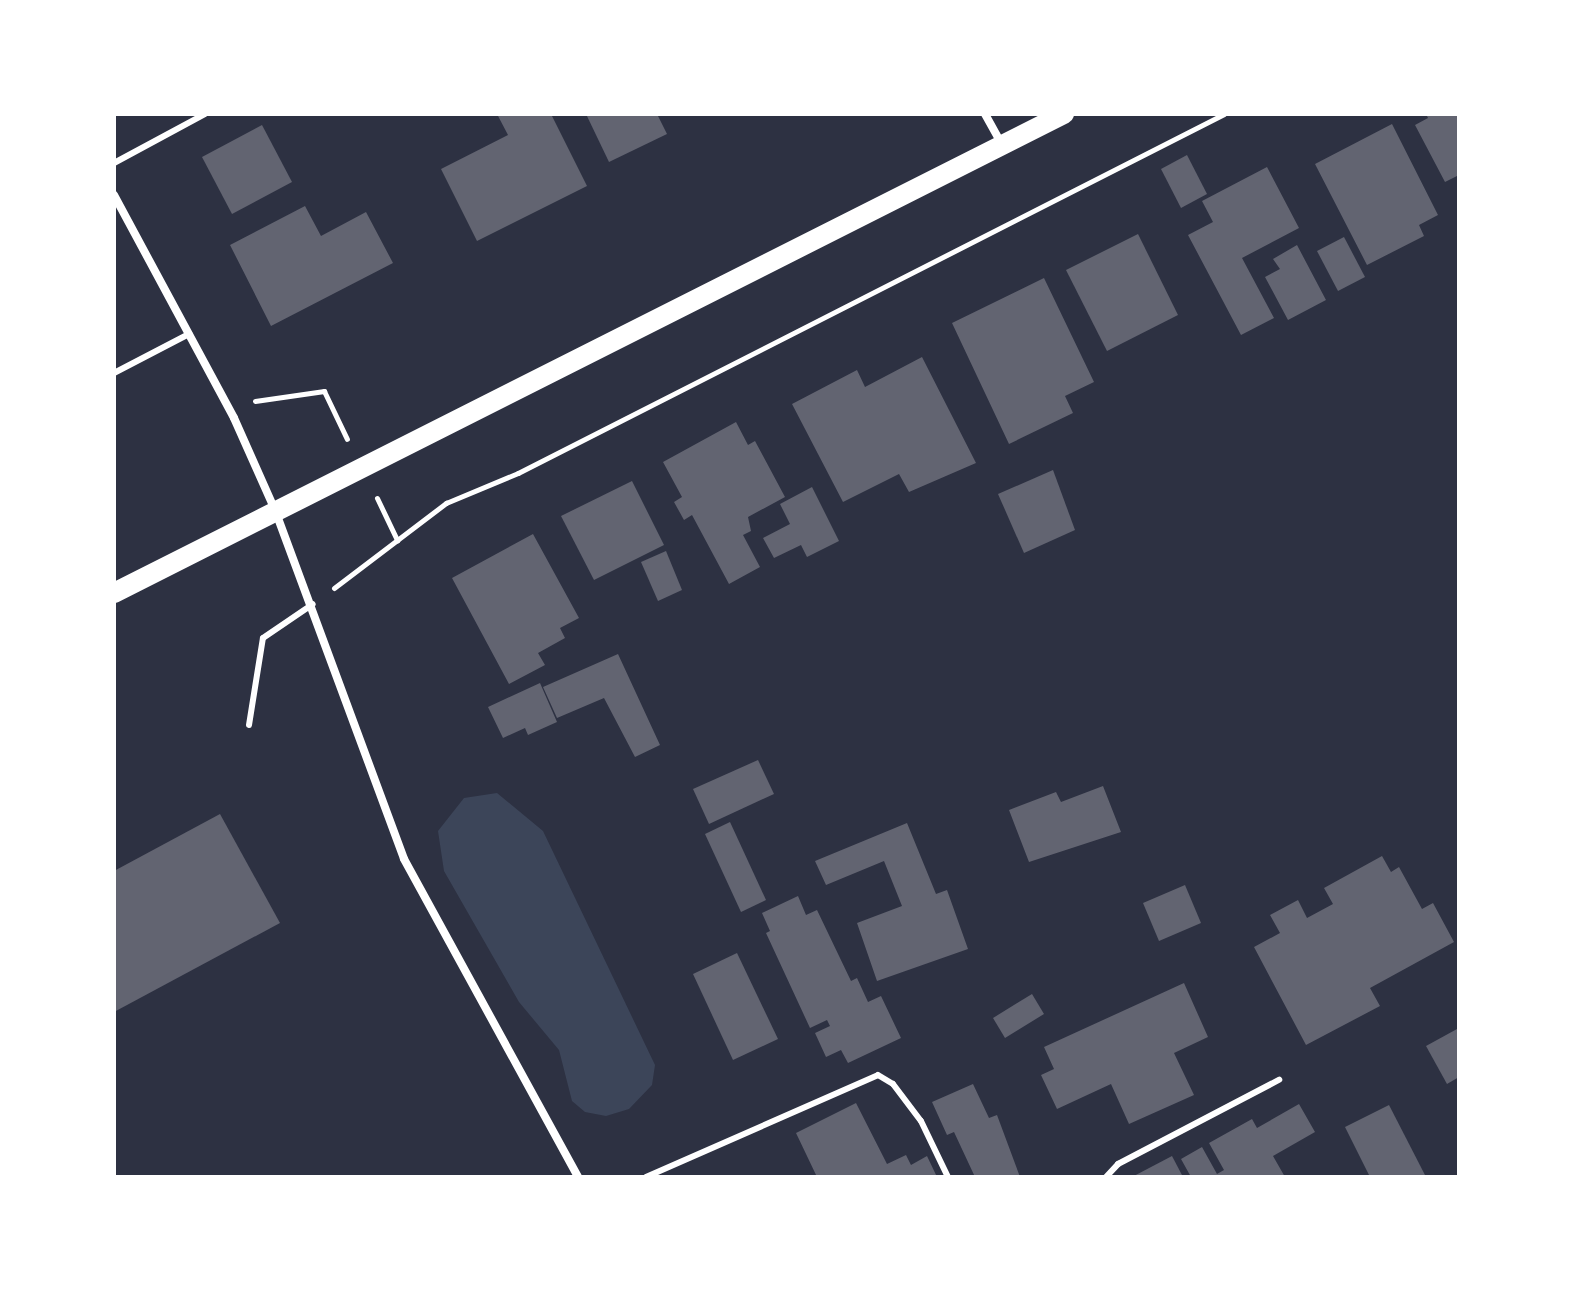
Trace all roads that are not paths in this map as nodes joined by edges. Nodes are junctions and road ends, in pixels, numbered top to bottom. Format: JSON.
{"nodes":[{"id":1,"x":205,"y":114,"type":"edge"},
{"id":2,"x":985,"y":114,"type":"edge"},
{"id":3,"x":1064,"y":114,"type":"edge"},
{"id":4,"x":1002,"y":145,"type":"junction"},
{"id":5,"x":114,"y":163,"type":"edge"},
{"id":6,"x":114,"y":195,"type":"edge"},
{"id":7,"x":189,"y":334,"type":"junction"},
{"id":8,"x":114,"y":373,"type":"edge"},
{"id":9,"x":275,"y":510,"type":"junction"},
{"id":10,"x":114,"y":593,"type":"edge"},
{"id":11,"x":313,"y":604,"type":"junction"},
{"id":12,"x":249,"y":725,"type":"dead end"},
{"id":13,"x":1279,"y":1080,"type":"dead end"},
{"id":14,"x":578,"y":1177,"type":"edge"},
{"id":15,"x":646,"y":1177,"type":"edge"},
{"id":16,"x":948,"y":1177,"type":"edge"},
{"id":17,"x":1106,"y":1177,"type":"edge"}],
"edges":[{"from":1,"to":5,"type":"lane"},
{"from":2,"to":4,"type":"street"},
{"from":3,"to":4,"type":"main road"},
{"from":4,"to":9,"type":"main road"},
{"from":6,"to":7,"type":"street"},
{"from":7,"to":8,"type":"lane"},
{"from":7,"to":9,"type":"street"},
{"from":9,"to":10,"type":"main road"},
{"from":9,"to":11,"type":"street"},
{"from":11,"to":12,"type":"lane"},
{"from":11,"to":14,"type":"street"},
{"from":13,"to":17,"type":"lane"},
{"from":15,"to":16,"type":"lane"}]}
